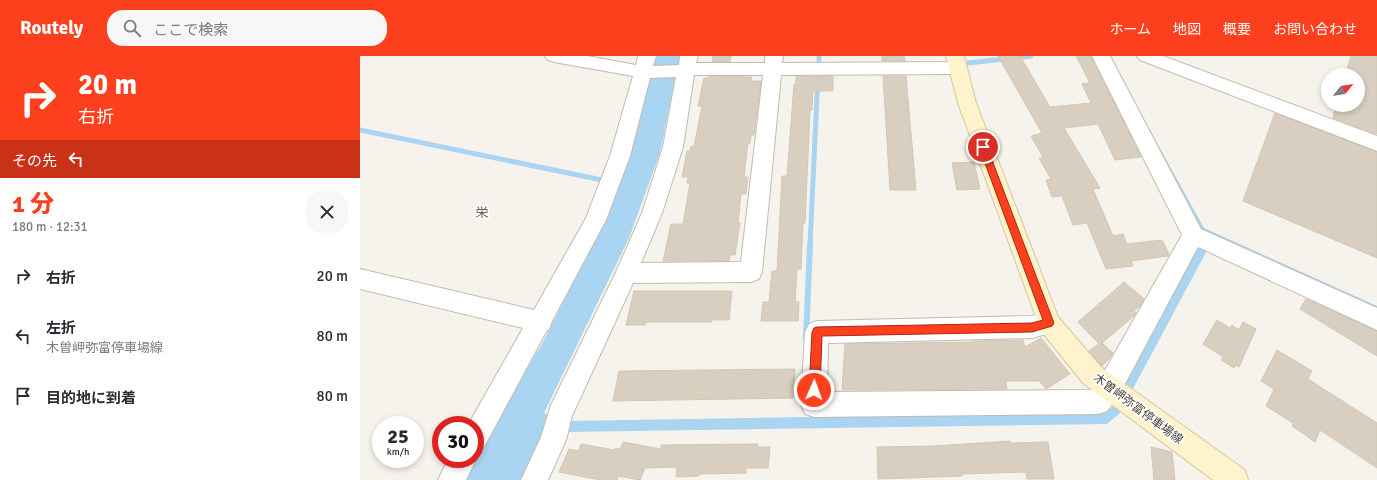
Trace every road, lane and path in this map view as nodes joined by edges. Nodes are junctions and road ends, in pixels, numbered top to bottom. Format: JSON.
{"nodes":[{"id":1,"x":554,"y":56,"type":"edge"},
{"id":2,"x":1101,"y":56,"type":"edge"},
{"id":3,"x":1146,"y":56,"type":"edge"},
{"id":4,"x":773,"y":62,"type":"edge"},
{"id":5,"x":956,"y":62,"type":"edge"},
{"id":6,"x":645,"y":67,"type":"edge"},
{"id":7,"x":685,"y":67,"type":"edge"},
{"id":8,"x":1377,"y":144,"type":"edge"},
{"id":9,"x":1201,"y":239,"type":"junction"},
{"id":10,"x":626,"y":273,"type":"junction"},
{"id":11,"x":360,"y":279,"type":"edge"},
{"id":12,"x":1377,"y":319,"type":"edge"},
{"id":13,"x":541,"y":322,"type":"junction"},
{"id":14,"x":1049,"y":323,"type":"junction"},
{"id":15,"x":1118,"y":395,"type":"junction"},
{"id":16,"x":484,"y":422,"type":"edge"},
{"id":17,"x":458,"y":468,"type":"edge"},
{"id":18,"x":451,"y":480,"type":"edge"},
{"id":19,"x":534,"y":480,"type":"edge"},
{"id":20,"x":1235,"y":480,"type":"edge"}],
"edges":[{"from":1,"to":6,"type":"street"},
{"from":2,"to":9,"type":"street"},
{"from":3,"to":8,"type":"street"},
{"from":4,"to":5,"type":"street"},
{"from":4,"to":7,"type":"street"},
{"from":4,"to":10,"type":"street"},
{"from":5,"to":14,"type":"main road","name":"木曽岬弥富停車場線"},
{"from":6,"to":7,"type":"street"},
{"from":6,"to":13,"type":"street"},
{"from":7,"to":10,"type":"street"},
{"from":9,"to":12,"type":"street"},
{"from":9,"to":15,"type":"street"},
{"from":10,"to":19,"type":"street"},
{"from":11,"to":13,"type":"street"},
{"from":13,"to":16,"type":"street"},
{"from":14,"to":15,"type":"main road","name":"木曽岬弥富停車場線"},
{"from":14,"to":15,"type":"street"},
{"from":15,"to":20,"type":"main road","name":"木曽岬弥富停車場線"},
{"from":17,"to":18,"type":"street"}]}
